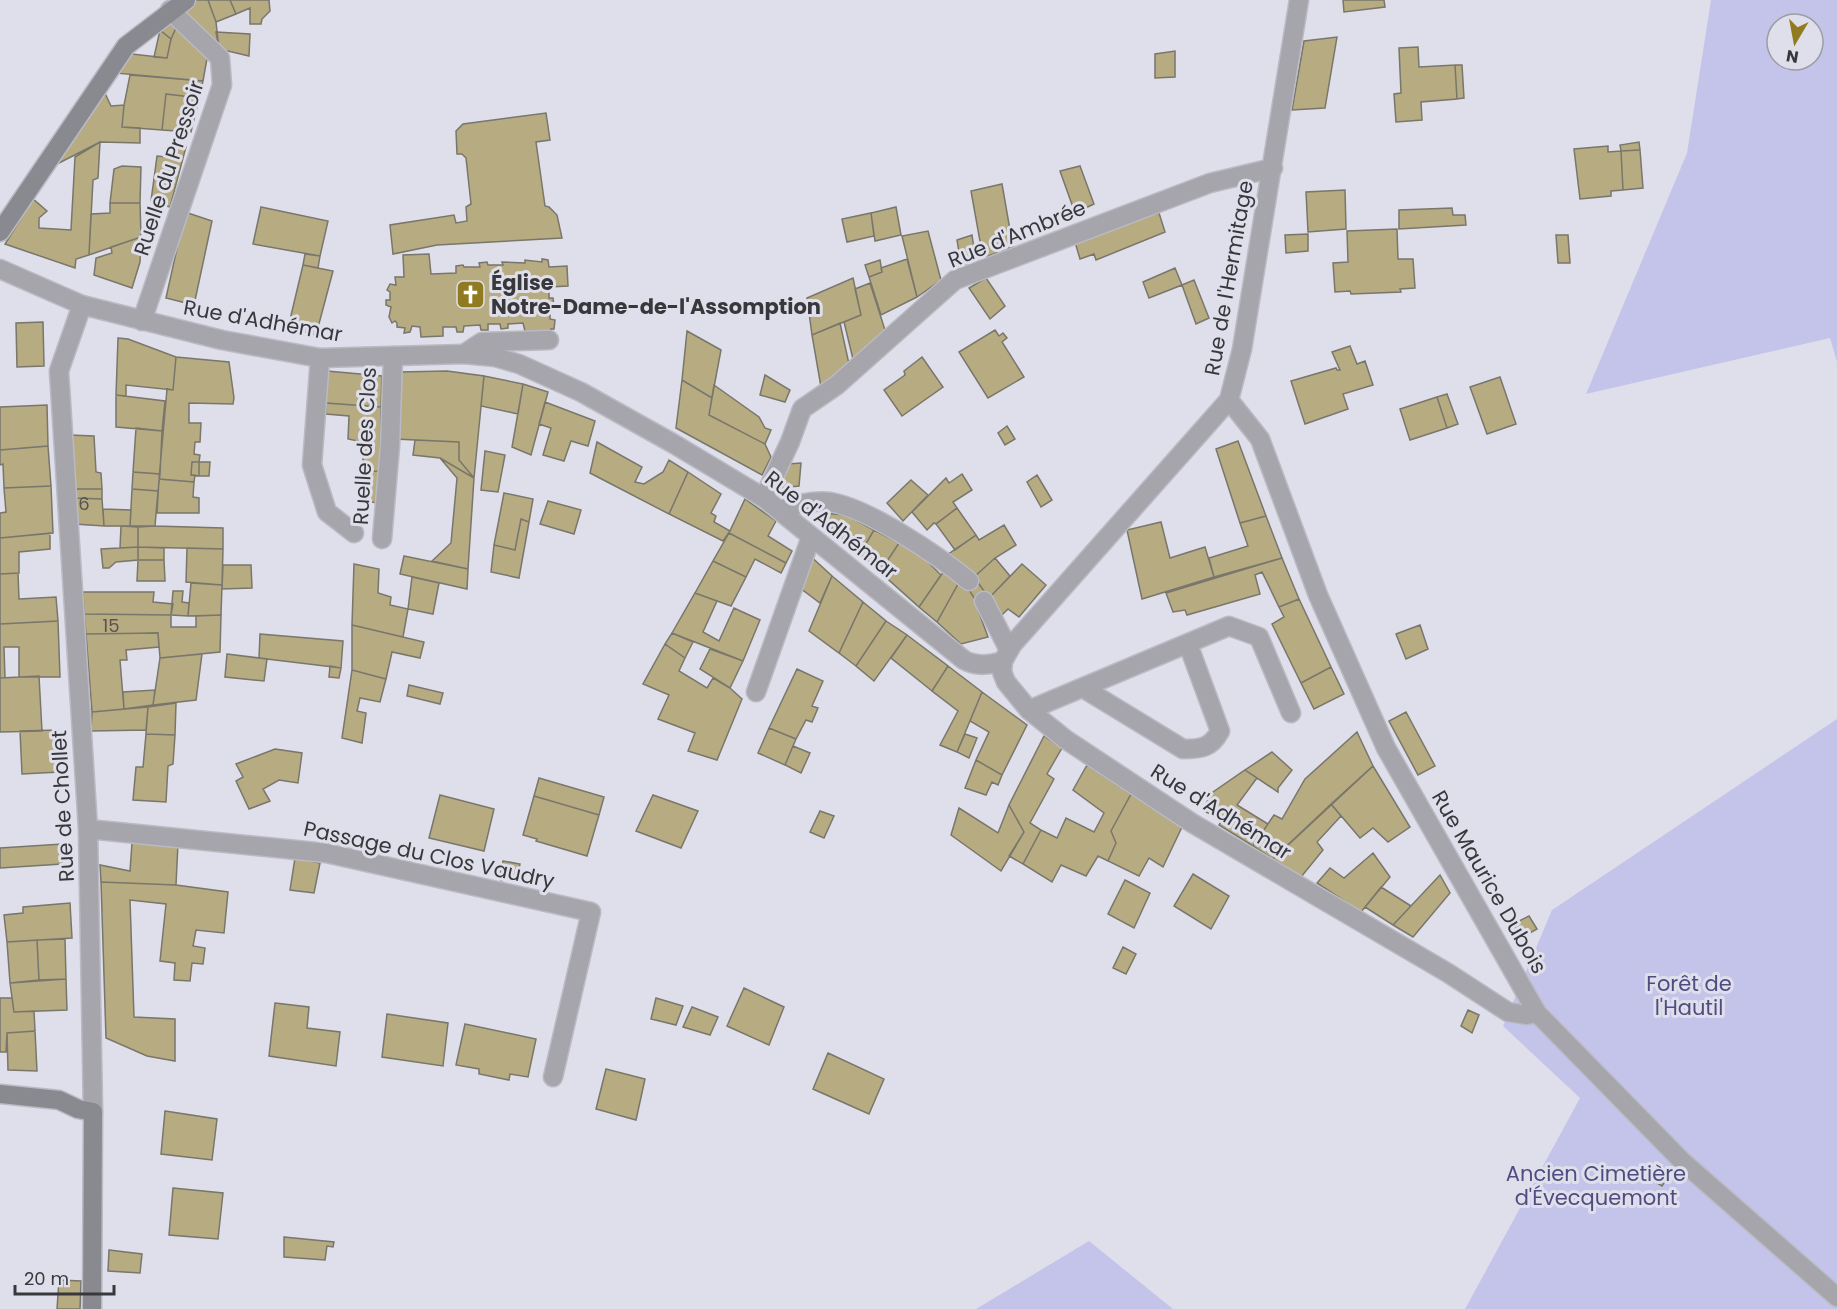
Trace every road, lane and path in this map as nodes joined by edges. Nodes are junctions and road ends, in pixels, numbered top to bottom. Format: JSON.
{"nodes":[{"id":1,"x":186,"y":0,"type":"edge"},
{"id":2,"x":1299,"y":0,"type":"edge"},
{"id":3,"x":170,"y":10,"type":"junction"},
{"id":4,"x":1273,"y":168,"type":"junction"},
{"id":5,"x":0,"y":232,"type":"edge"},
{"id":6,"x":0,"y":269,"type":"edge"},
{"id":7,"x":82,"y":305,"type":"junction"},
{"id":8,"x":142,"y":321,"type":"junction"},
{"id":9,"x":549,"y":340,"type":"dead end"},
{"id":10,"x":464,"y":354,"type":"junction"},
{"id":11,"x":393,"y":356,"type":"junction"},
{"id":12,"x":320,"y":358,"type":"junction"},
{"id":13,"x":1229,"y":400,"type":"junction"},
{"id":14,"x":764,"y":498,"type":"junction"},
{"id":15,"x":781,"y":510,"type":"junction"},
{"id":16,"x":354,"y":533,"type":"dead end"},
{"id":17,"x":811,"y":537,"type":"junction"},
{"id":18,"x":382,"y":538,"type":"dead end"},
{"id":19,"x":969,"y":581,"type":"dead end"},
{"id":20,"x":984,"y":601,"type":"dead end"},
{"id":21,"x":1188,"y":644,"type":"junction"},
{"id":22,"x":1006,"y":656,"type":"junction"},
{"id":23,"x":1083,"y":688,"type":"junction"},
{"id":24,"x":756,"y":692,"type":"dead end"},
{"id":25,"x":1029,"y":710,"type":"junction"},
{"id":26,"x":1292,"y":713,"type":"dead end"},
{"id":27,"x":88,"y":829,"type":"junction"},
{"id":28,"x":1537,"y":1013,"type":"junction"},
{"id":29,"x":554,"y":1077,"type":"dead end"},
{"id":30,"x":0,"y":1094,"type":"edge"},
{"id":31,"x":93,"y":1112,"type":"junction"},
{"id":32,"x":1837,"y":1297,"type":"edge"},
{"id":33,"x":92,"y":1309,"type":"edge"}],
"edges":[{"from":1,"to":3,"type":"street"},
{"from":2,"to":4,"type":"street","name":"Rue de l'Hermitage"},
{"from":3,"to":5,"type":"street"},
{"from":3,"to":8,"type":"street","name":"Ruelle du Pressoir"},
{"from":4,"to":13,"type":"street","name":"Rue de l'Hermitage"},
{"from":4,"to":14,"type":"street","name":"Rue d'Ambrée"},
{"from":6,"to":7,"type":"street","name":"Rue d'Adhémar"},
{"from":7,"to":8,"type":"street","name":"Rue d'Adhémar"},
{"from":7,"to":27,"type":"street","name":"Rue de Chollet"},
{"from":8,"to":12,"type":"street","name":"Rue d'Adhémar"},
{"from":9,"to":10,"type":"street"},
{"from":10,"to":11,"type":"street","name":"Rue d'Adhémar"},
{"from":10,"to":14,"type":"street","name":"Rue d'Adhémar"},
{"from":11,"to":12,"type":"street","name":"Rue d'Adhémar"},
{"from":11,"to":18,"type":"street","name":"Ruelle des Clos"},
{"from":12,"to":16,"type":"street"},
{"from":13,"to":22,"type":"street","name":"Rue de l'Hermitage"},
{"from":13,"to":28,"type":"street","name":"Rue Maurice Dubois"},
{"from":14,"to":15,"type":"street","name":"Rue d'Adhémar"},
{"from":15,"to":17,"type":"street","name":"Rue d'Adhémar"},
{"from":15,"to":19,"type":"street"},
{"from":17,"to":22,"type":"street","name":"Rue d'Adhémar"},
{"from":17,"to":24,"type":"street"},
{"from":20,"to":22,"type":"street"},
{"from":21,"to":23,"type":"street"},
{"from":21,"to":23,"type":"street"},
{"from":21,"to":26,"type":"street"},
{"from":22,"to":25,"type":"street","name":"Rue d'Adhémar"},
{"from":23,"to":25,"type":"street"},
{"from":25,"to":28,"type":"street","name":"Rue d'Adhémar"},
{"from":27,"to":29,"type":"street","name":"Passage du Clos Vaudry"},
{"from":27,"to":31,"type":"street","name":"Rue de Chollet"},
{"from":28,"to":32,"type":"street","name":"Rue Maurice Dubois"},
{"from":30,"to":31,"type":"street"},
{"from":31,"to":33,"type":"street","name":"Rue de Chollet"}]}
